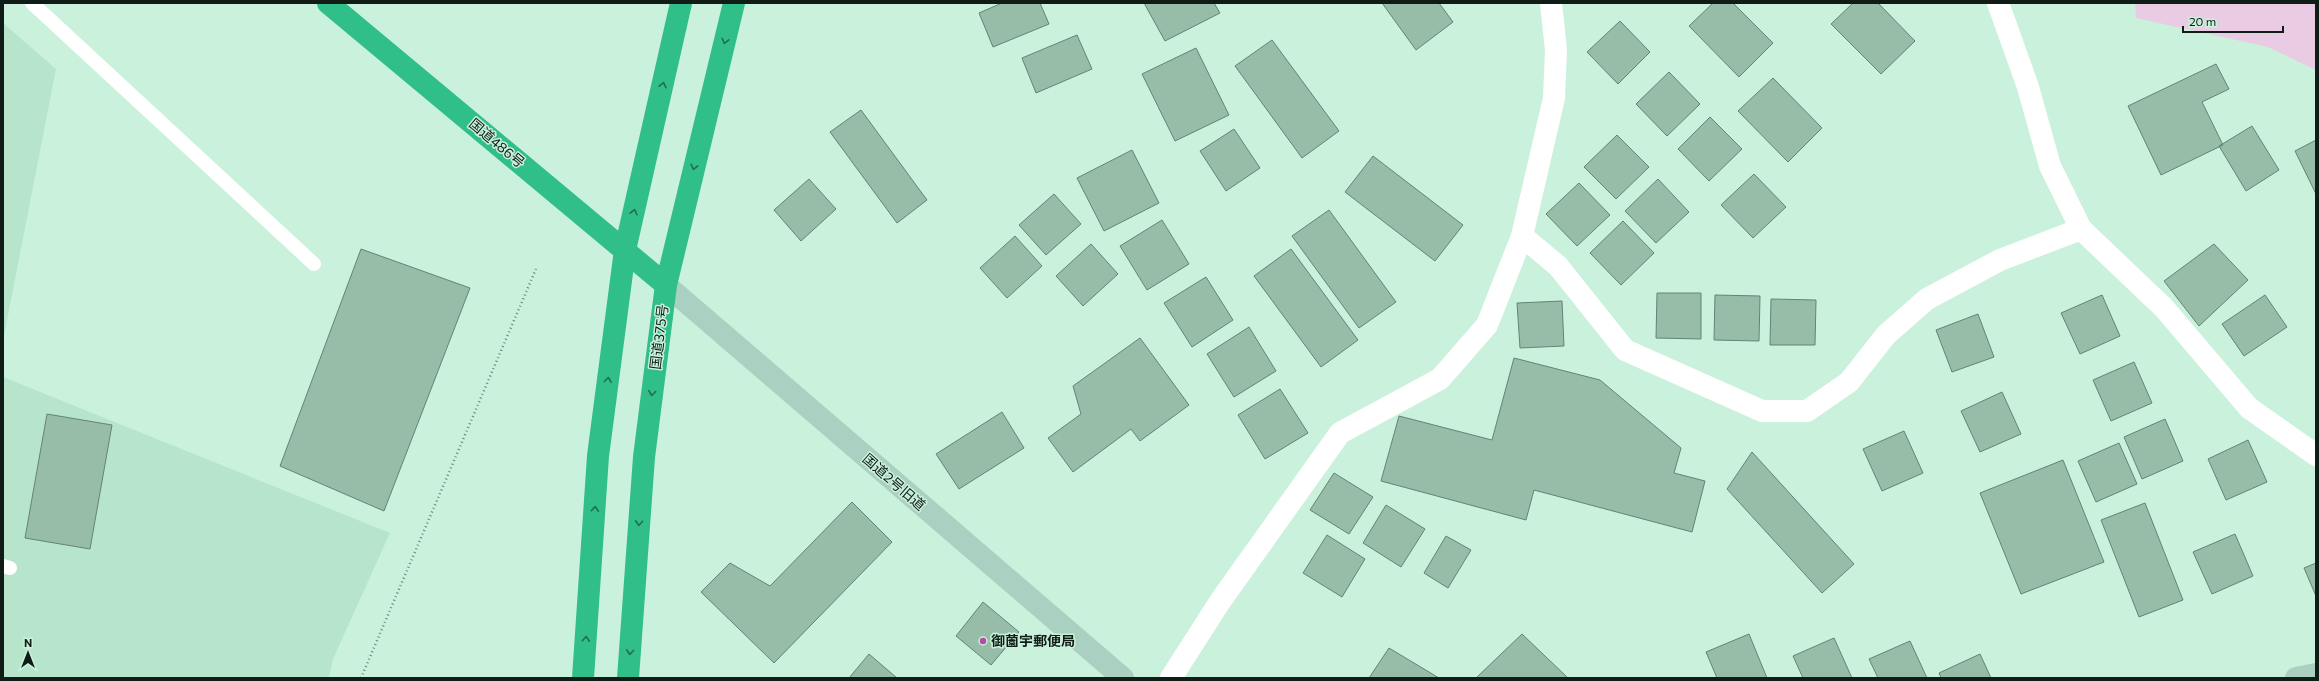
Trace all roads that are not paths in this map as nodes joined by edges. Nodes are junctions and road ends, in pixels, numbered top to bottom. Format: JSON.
{"nodes":[{"id":1,"x":32,"y":3,"type":"edge"},
{"id":2,"x":328,"y":3,"type":"edge"},
{"id":3,"x":681,"y":3,"type":"edge"},
{"id":4,"x":734,"y":3,"type":"edge"},
{"id":5,"x":1551,"y":3,"type":"edge"},
{"id":6,"x":1998,"y":3,"type":"edge"},
{"id":7,"x":2081,"y":229,"type":"junction"},
{"id":8,"x":1522,"y":236,"type":"junction"},
{"id":9,"x":625,"y":250,"type":"junction"},
{"id":10,"x":314,"y":264,"type":"dead end"},
{"id":11,"x":666,"y":285,"type":"junction"},
{"id":12,"x":2316,"y":455,"type":"edge"},
{"id":13,"x":2316,"y":674,"type":"edge"},
{"id":14,"x":583,"y":678,"type":"edge"},
{"id":15,"x":628,"y":678,"type":"edge"},
{"id":16,"x":1123,"y":678,"type":"edge"},
{"id":17,"x":1171,"y":678,"type":"edge"},
{"id":18,"x":2296,"y":678,"type":"edge"}],
"edges":[{"from":1,"to":10,"type":"lane"},
{"from":2,"to":9,"type":"highway","name":"国道486号"},
{"from":9,"to":3,"type":"highway","one_way":true},
{"from":4,"to":11,"type":"highway","name":"国道375号","one_way":true},
{"from":5,"to":8,"type":"street"},
{"from":6,"to":7,"type":"street"},
{"from":7,"to":8,"type":"street"},
{"from":7,"to":12,"type":"street"},
{"from":8,"to":17,"type":"street"},
{"from":9,"to":11,"type":"highway","name":"国道486号"},
{"from":14,"to":9,"type":"highway","one_way":true},
{"from":11,"to":15,"type":"highway","name":"国道375号","one_way":true},
{"from":11,"to":16,"type":"street","name":"国道2号旧道"},
{"from":13,"to":18,"type":"street"}]}
